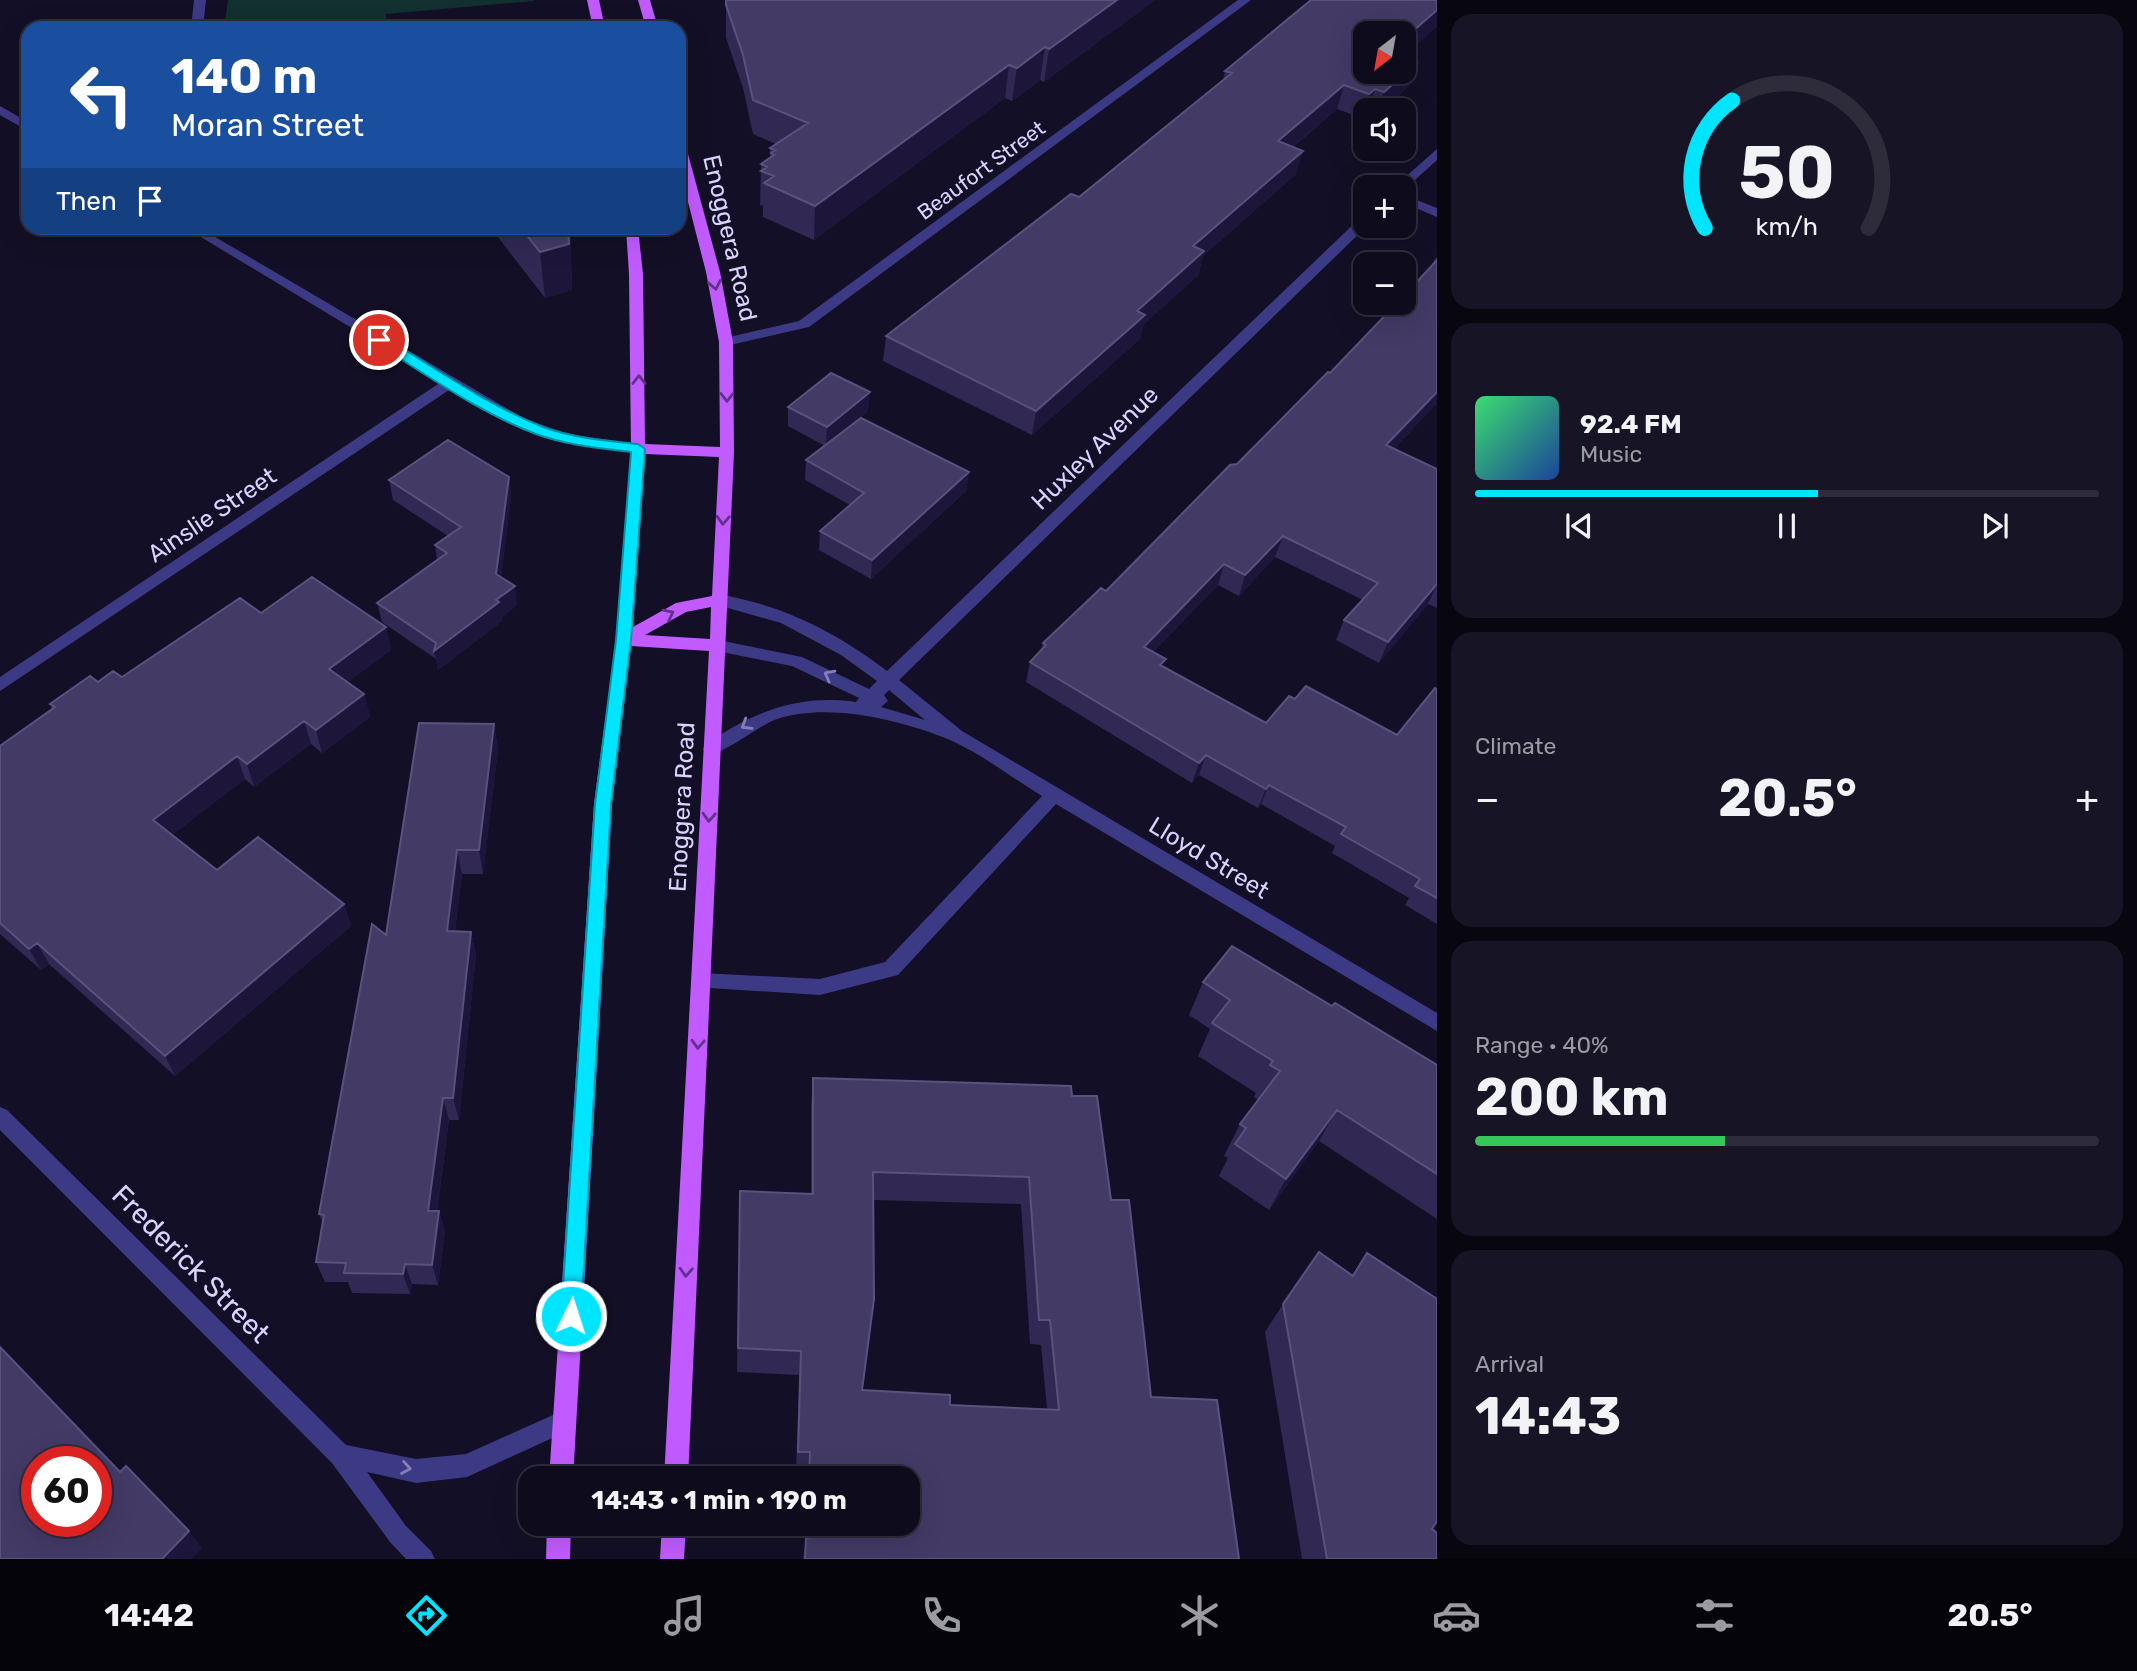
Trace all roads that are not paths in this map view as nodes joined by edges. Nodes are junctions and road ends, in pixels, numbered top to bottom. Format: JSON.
{"nodes":[{"id":1,"x":201,"y":0,"type":"edge"},
{"id":2,"x":593,"y":0,"type":"edge"},
{"id":3,"x":644,"y":0,"type":"edge"},
{"id":4,"x":1245,"y":0,"type":"edge"},
{"id":5,"x":198,"y":21,"type":"edge"},
{"id":6,"x":598,"y":21,"type":"edge"},
{"id":7,"x":650,"y":21,"type":"edge"},
{"id":8,"x":0,"y":110,"type":"edge"},
{"id":9,"x":21,"y":123,"type":"edge"},
{"id":10,"x":1437,"y":153,"type":"edge"},
{"id":11,"x":686,"y":170,"type":"edge"},
{"id":12,"x":1413,"y":175,"type":"edge"},
{"id":13,"x":1416,"y":204,"type":"edge"},
{"id":14,"x":1437,"y":212,"type":"edge"},
{"id":15,"x":1353,"y":233,"type":"edge"},
{"id":16,"x":204,"y":235,"type":"edge"},
{"id":17,"x":633,"y":235,"type":"edge"},
{"id":18,"x":726,"y":342,"type":"junction"},
{"id":19,"x":449,"y":383,"type":"junction"},
{"id":20,"x":638,"y":449,"type":"junction"},
{"id":21,"x":727,"y":452,"type":"junction"},
{"id":22,"x":720,"y":600,"type":"junction"},
{"id":23,"x":624,"y":640,"type":"junction"},
{"id":24,"x":718,"y":646,"type":"junction"},
{"id":25,"x":890,"y":681,"type":"junction"},
{"id":26,"x":0,"y":685,"type":"edge"},
{"id":27,"x":872,"y":697,"type":"junction"},
{"id":28,"x":859,"y":709,"type":"junction"},
{"id":29,"x":956,"y":736,"type":"junction"},
{"id":30,"x":712,"y":749,"type":"junction"},
{"id":31,"x":1054,"y":795,"type":"junction"},
{"id":32,"x":701,"y":981,"type":"junction"},
{"id":33,"x":1437,"y":1023,"type":"edge"},
{"id":34,"x":0,"y":1116,"type":"edge"},
{"id":35,"x":564,"y":1421,"type":"junction"},
{"id":36,"x":340,"y":1455,"type":"junction"},
{"id":37,"x":562,"y":1466,"type":"edge"},
{"id":38,"x":677,"y":1466,"type":"edge"},
{"id":39,"x":559,"y":1536,"type":"edge"},
{"id":40,"x":673,"y":1536,"type":"edge"},
{"id":41,"x":423,"y":1559,"type":"edge"},
{"id":42,"x":558,"y":1559,"type":"edge"},
{"id":43,"x":672,"y":1559,"type":"edge"}],
"edges":[{"from":1,"to":5,"type":"street"},
{"from":2,"to":6,"type":"main road"},
{"from":3,"to":7,"type":"main road"},
{"from":4,"to":18,"type":"street","name":"Beaufort Street"},
{"from":8,"to":9,"type":"street"},
{"from":10,"to":12,"type":"street"},
{"from":11,"to":18,"type":"main road","name":"Enoggera Road","one_way":true},
{"from":13,"to":14,"type":"street"},
{"from":15,"to":25,"type":"street","name":"Huxley Avenue"},
{"from":16,"to":19,"type":"street"},
{"from":20,"to":17,"type":"main road","one_way":true},
{"from":18,"to":21,"type":"main road","name":"Enoggera Road","one_way":true},
{"from":19,"to":20,"type":"street"},
{"from":19,"to":26,"type":"street","name":"Ainslie Street"},
{"from":20,"to":21,"type":"main road"},
{"from":20,"to":23,"type":"main road"},
{"from":21,"to":22,"type":"main road","name":"Enoggera Road","one_way":true},
{"from":23,"to":22,"type":"main road","one_way":true},
{"from":22,"to":24,"type":"main road","name":"Enoggera Road"},
{"from":22,"to":25,"type":"street","name":"Lloyd Street"},
{"from":23,"to":24,"type":"main road"},
{"from":23,"to":35,"type":"main road"},
{"from":27,"to":24,"type":"street","one_way":true},
{"from":24,"to":30,"type":"main road","name":"Enoggera Road"},
{"from":25,"to":27,"type":"street","name":"Huxley Avenue"},
{"from":25,"to":29,"type":"street","name":"Lloyd Street"},
{"from":27,"to":28,"type":"street","name":"Huxley Avenue"},
{"from":27,"to":29,"type":"street"},
{"from":28,"to":29,"type":"street","name":"Lloyd Street"},
{"from":28,"to":30,"type":"street","name":"Lloyd Street","one_way":true},
{"from":29,"to":31,"type":"street","name":"Lloyd Street"},
{"from":30,"to":32,"type":"main road","name":"Enoggera Road","one_way":true},
{"from":31,"to":32,"type":"street"},
{"from":31,"to":33,"type":"street","name":"Lloyd Street"},
{"from":32,"to":38,"type":"main road","name":"Enoggera Road","one_way":true},
{"from":34,"to":36,"type":"street","name":"Frederick Street"},
{"from":36,"to":35,"type":"street","one_way":true},
{"from":35,"to":37,"type":"main road"},
{"from":36,"to":41,"type":"street","name":"Frederick Street"},
{"from":39,"to":42,"type":"main road"},
{"from":40,"to":43,"type":"main road"}]}
